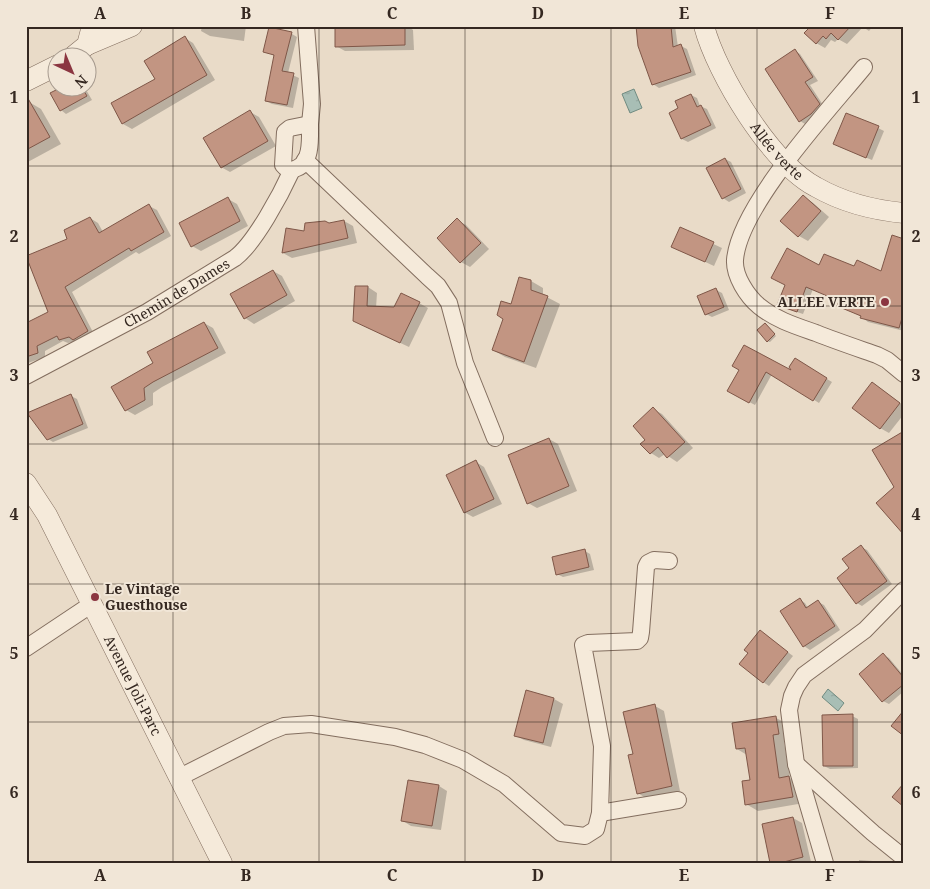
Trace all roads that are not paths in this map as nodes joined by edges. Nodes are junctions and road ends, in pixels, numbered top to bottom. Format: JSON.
{"nodes":[{"id":1,"x":132,"y":26,"type":"edge"},
{"id":2,"x":306,"y":26,"type":"edge"},
{"id":3,"x":704,"y":26,"type":"edge"},
{"id":4,"x":89,"y":36,"type":"edge"},
{"id":5,"x":79,"y":48,"type":"edge"},
{"id":6,"x":864,"y":67,"type":"dead end"},
{"id":7,"x":48,"y":70,"type":"edge"},
{"id":8,"x":26,"y":81,"type":"edge"},
{"id":9,"x":310,"y":124,"type":"junction"},
{"id":10,"x":306,"y":160,"type":"junction"},
{"id":11,"x":785,"y":163,"type":"junction"},
{"id":12,"x":292,"y":170,"type":"junction"},
{"id":13,"x":904,"y":213,"type":"edge"},
{"id":14,"x":904,"y":374,"type":"edge"},
{"id":15,"x":26,"y":376,"type":"edge"},
{"id":16,"x":495,"y":438,"type":"dead end"},
{"id":17,"x":26,"y":483,"type":"edge"},
{"id":18,"x":669,"y":561,"type":"dead end"},
{"id":19,"x":904,"y":590,"type":"edge"},
{"id":20,"x":92,"y":604,"type":"junction"},
{"id":21,"x":26,"y":648,"type":"edge"},
{"id":22,"x":796,"y":764,"type":"junction"},
{"id":23,"x":178,"y":778,"type":"junction"},
{"id":24,"x":678,"y":800,"type":"dead end"},
{"id":25,"x":600,"y":813,"type":"junction"},
{"id":26,"x":904,"y":858,"type":"edge"},
{"id":27,"x":222,"y":863,"type":"edge"},
{"id":28,"x":825,"y":863,"type":"edge"}],
"edges":[{"from":1,"to":4,"type":"street"},
{"from":2,"to":9,"type":"street"},
{"from":3,"to":11,"type":"street","name":"Allée verte"},
{"from":4,"to":5,"type":"street"},
{"from":6,"to":11,"type":"street"},
{"from":7,"to":8,"type":"street"},
{"from":9,"to":10,"type":"street"},
{"from":9,"to":12,"type":"street"},
{"from":10,"to":12,"type":"street"},
{"from":10,"to":16,"type":"street"},
{"from":11,"to":13,"type":"street","name":"Allée verte"},
{"from":11,"to":14,"type":"street"},
{"from":12,"to":15,"type":"street","name":"Chemin de Dames"},
{"from":17,"to":20,"type":"street","name":"Avenue Joli-Parc"},
{"from":18,"to":25,"type":"street"},
{"from":19,"to":22,"type":"street"},
{"from":20,"to":21,"type":"street"},
{"from":20,"to":23,"type":"street","name":"Avenue Joli-Parc"},
{"from":22,"to":26,"type":"street"},
{"from":22,"to":28,"type":"street"},
{"from":23,"to":25,"type":"street"},
{"from":23,"to":27,"type":"street","name":"Avenue Joli-Parc"},
{"from":24,"to":25,"type":"street"}]}
